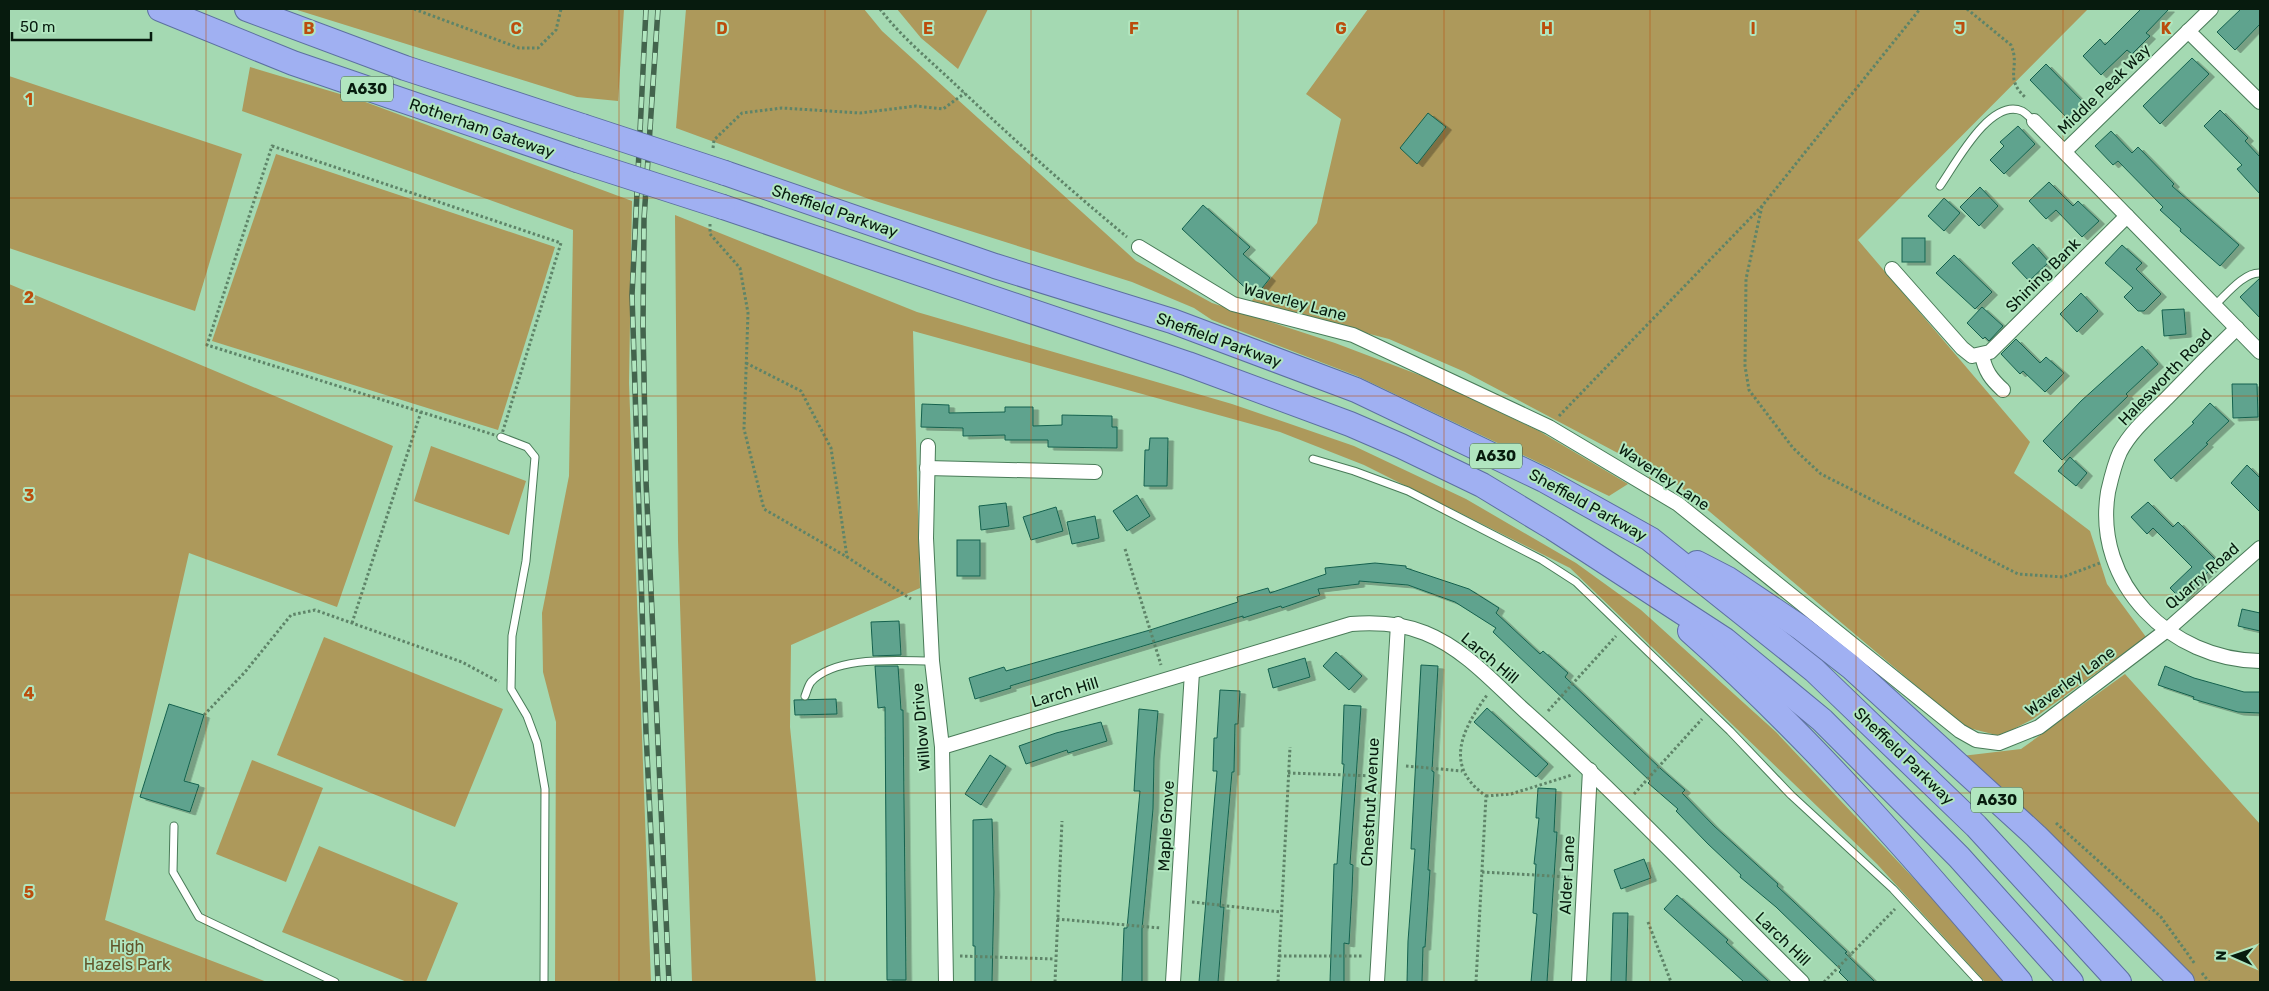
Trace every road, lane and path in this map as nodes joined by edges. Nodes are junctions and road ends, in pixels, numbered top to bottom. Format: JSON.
{"nodes":[{"id":1,"x":160,"y":9,"type":"edge"},
{"id":2,"x":247,"y":9,"type":"edge"},
{"id":3,"x":414,"y":9,"type":"edge"},
{"id":4,"x":561,"y":9,"type":"edge"},
{"id":5,"x":880,"y":9,"type":"edge"},
{"id":6,"x":1920,"y":9,"type":"edge"},
{"id":7,"x":1967,"y":9,"type":"edge"},
{"id":8,"x":2211,"y":9,"type":"edge"},
{"id":9,"x":2188,"y":31,"type":"junction"},
{"id":10,"x":965,"y":93,"type":"junction"},
{"id":11,"x":2028,"y":100,"type":"dead end"},
{"id":12,"x":2260,"y":102,"type":"edge"},
{"id":13,"x":2034,"y":121,"type":"joint"},
{"id":14,"x":713,"y":149,"type":"dead end"},
{"id":15,"x":2065,"y":151,"type":"junction"},
{"id":16,"x":725,"y":173,"type":"joint"},
{"id":17,"x":1940,"y":186,"type":"dead end"},
{"id":18,"x":1762,"y":206,"type":"junction"},
{"id":19,"x":717,"y":211,"type":"junction"},
{"id":20,"x":2127,"y":216,"type":"junction"},
{"id":21,"x":1139,"y":247,"type":"joint"},
{"id":22,"x":1892,"y":269,"type":"dead end"},
{"id":23,"x":2260,"y":273,"type":"edge"},
{"id":24,"x":2215,"y":306,"type":"junction"},
{"id":25,"x":2236,"y":328,"type":"junction"},
{"id":26,"x":2260,"y":352,"type":"edge"},
{"id":27,"x":1982,"y":355,"type":"junction"},
{"id":28,"x":746,"y":363,"type":"junction"},
{"id":29,"x":2004,"y":390,"type":"dead end"},
{"id":30,"x":421,"y":412,"type":"junction"},
{"id":31,"x":1549,"y":427,"type":"junction"},
{"id":32,"x":501,"y":437,"type":"junction"},
{"id":33,"x":928,"y":446,"type":"dead end"},
{"id":34,"x":1312,"y":459,"type":"dead end"},
{"id":35,"x":927,"y":468,"type":"junction"},
{"id":36,"x":1095,"y":472,"type":"dead end"},
{"id":37,"x":1650,"y":538,"type":"junction"},
{"id":38,"x":2260,"y":548,"type":"edge"},
{"id":39,"x":1125,"y":549,"type":"dead end"},
{"id":40,"x":847,"y":557,"type":"junction"},
{"id":41,"x":2103,"y":562,"type":"dead end"},
{"id":42,"x":1625,"y":574,"type":"junction"},
{"id":43,"x":911,"y":599,"type":"dead end"},
{"id":44,"x":352,"y":623,"type":"junction"},
{"id":45,"x":1398,"y":624,"type":"junction"},
{"id":46,"x":1623,"y":628,"type":"junction"},
{"id":47,"x":2167,"y":630,"type":"junction"},
{"id":48,"x":2260,"y":661,"type":"edge"},
{"id":49,"x":932,"y":662,"type":"junction"},
{"id":50,"x":1192,"y":672,"type":"junction"},
{"id":51,"x":1166,"y":680,"type":"junction"},
{"id":52,"x":1494,"y":684,"type":"junction"},
{"id":53,"x":511,"y":689,"type":"junction"},
{"id":54,"x":805,"y":696,"type":"dead end"},
{"id":55,"x":1709,"y":711,"type":"junction"},
{"id":56,"x":204,"y":715,"type":"dead end"},
{"id":57,"x":1538,"y":723,"type":"junction"},
{"id":58,"x":942,"y":747,"type":"junction"},
{"id":59,"x":1290,"y":747,"type":"dead end"},
{"id":60,"x":1590,"y":770,"type":"junction"},
{"id":61,"x":1389,"y":771,"type":"junction"},
{"id":62,"x":1462,"y":771,"type":"junction"},
{"id":63,"x":1288,"y":772,"type":"junction"},
{"id":64,"x":1486,"y":796,"type":"junction"},
{"id":65,"x":1624,"y":804,"type":"junction"},
{"id":66,"x":1062,"y":821,"type":"dead end"},
{"id":67,"x":2053,"y":821,"type":"dead end"},
{"id":68,"x":174,"y":826,"type":"dead end"},
{"id":69,"x":1482,"y":872,"type":"junction"},
{"id":70,"x":1584,"y":877,"type":"junction"},
{"id":71,"x":1903,"y":900,"type":"junction"},
{"id":72,"x":1179,"y":901,"type":"junction"},
{"id":73,"x":1281,"y":912,"type":"junction"},
{"id":74,"x":1057,"y":919,"type":"junction"},
{"id":75,"x":1648,"y":922,"type":"dead end"},
{"id":76,"x":1177,"y":929,"type":"junction"},
{"id":77,"x":946,"y":956,"type":"junction"},
{"id":78,"x":1279,"y":956,"type":"junction"},
{"id":79,"x":1379,"y":956,"type":"junction"},
{"id":80,"x":1055,"y":958,"type":"junction"},
{"id":81,"x":335,"y":982,"type":"edge"},
{"id":82,"x":544,"y":982,"type":"edge"},
{"id":83,"x":946,"y":982,"type":"edge"},
{"id":84,"x":1055,"y":982,"type":"edge"},
{"id":85,"x":1173,"y":982,"type":"edge"},
{"id":86,"x":1278,"y":982,"type":"edge"},
{"id":87,"x":1377,"y":982,"type":"edge"},
{"id":88,"x":1476,"y":982,"type":"edge"},
{"id":89,"x":1579,"y":982,"type":"edge"},
{"id":90,"x":1671,"y":982,"type":"edge"},
{"id":91,"x":1802,"y":982,"type":"edge"},
{"id":92,"x":1824,"y":982,"type":"edge"},
{"id":93,"x":1978,"y":982,"type":"edge"},
{"id":94,"x":2020,"y":982,"type":"edge"},
{"id":95,"x":2071,"y":982,"type":"edge"},
{"id":96,"x":2119,"y":982,"type":"edge"},
{"id":97,"x":2182,"y":982,"type":"edge"},
{"id":98,"x":2209,"y":982,"type":"edge"}],
"edges":[{"from":1,"to":19,"type":"highway","name":"Rotherham Gateway","number":"A630","bridge":true},
{"from":2,"to":16,"type":"highway","name":"Rotherham Gateway","number":"A630","bridge":true},
{"from":3,"to":4,"type":"path"},
{"from":5,"to":10,"type":"path"},
{"from":6,"to":18,"type":"path"},
{"from":7,"to":11,"type":"path"},
{"from":8,"to":9,"type":"street","name":"Middle Peak Way"},
{"from":9,"to":12,"type":"street"},
{"from":9,"to":15,"type":"street","name":"Middle Peak Way"},
{"from":10,"to":14,"type":"path"},
{"from":10,"to":21,"type":"path"},
{"from":13,"to":15,"type":"street"},
{"from":13,"to":17,"type":"lane"},
{"from":15,"to":20,"type":"street"},
{"from":16,"to":37,"type":"highway","name":"Sheffield Parkway","number":"A630"},
{"from":18,"to":31,"type":"path"},
{"from":18,"to":41,"type":"path"},
{"from":19,"to":28,"type":"path"},
{"from":19,"to":42,"type":"highway","name":"Sheffield Parkway","number":"A630"},
{"from":20,"to":24,"type":"street"},
{"from":20,"to":27,"type":"street","name":"Shining Bank"},
{"from":21,"to":31,"type":"street","name":"Waverley Lane"},
{"from":22,"to":27,"type":"street"},
{"from":23,"to":24,"type":"lane"},
{"from":24,"to":25,"type":"street"},
{"from":25,"to":26,"type":"street"},
{"from":25,"to":47,"type":"street","name":"Halesworth Road"},
{"from":27,"to":29,"type":"street"},
{"from":28,"to":40,"type":"path"},
{"from":28,"to":40,"type":"path"},
{"from":30,"to":32,"type":"path"},
{"from":30,"to":32,"type":"path"},
{"from":30,"to":44,"type":"path"},
{"from":31,"to":47,"type":"street","name":"Waverley Lane"},
{"from":32,"to":53,"type":"lane"},
{"from":33,"to":35,"type":"street","name":"Willow Drive"},
{"from":34,"to":46,"type":"lane"},
{"from":35,"to":36,"type":"street"},
{"from":35,"to":49,"type":"street","name":"Willow Drive"},
{"from":37,"to":96,"type":"highway","name":"Sheffield Parkway","number":"A630"},
{"from":37,"to":97,"type":"highway","number":"A630"},
{"from":38,"to":47,"type":"street","name":"Quarry Road"},
{"from":39,"to":51,"type":"path"},
{"from":40,"to":43,"type":"path"},
{"from":42,"to":94,"type":"highway","number":"A630"},
{"from":42,"to":95,"type":"highway","name":"Sheffield Parkway","number":"A630"},
{"from":44,"to":53,"type":"path"},
{"from":44,"to":56,"type":"path"},
{"from":45,"to":50,"type":"street","name":"Larch Hill"},
{"from":45,"to":52,"type":"street","name":"Larch Hill"},
{"from":45,"to":61,"type":"street","name":"Chestnut Avenue"},
{"from":46,"to":55,"type":"lane"},
{"from":46,"to":57,"type":"path"},
{"from":47,"to":48,"type":"street","name":"Halesworth Road"},
{"from":49,"to":54,"type":"lane"},
{"from":49,"to":58,"type":"street","name":"Willow Drive"},
{"from":50,"to":51,"type":"street","name":"Larch Hill"},
{"from":50,"to":72,"type":"street","name":"Maple Grove"},
{"from":51,"to":58,"type":"street","name":"Larch Hill"},
{"from":52,"to":57,"type":"street","name":"Larch Hill"},
{"from":52,"to":62,"type":"path"},
{"from":53,"to":82,"type":"lane"},
{"from":55,"to":65,"type":"path"},
{"from":55,"to":71,"type":"lane"},
{"from":57,"to":60,"type":"street","name":"Larch Hill"},
{"from":58,"to":77,"type":"street","name":"Willow Drive"},
{"from":59,"to":63,"type":"path"},
{"from":60,"to":64,"type":"path"},
{"from":60,"to":65,"type":"street","name":"Larch Hill"},
{"from":60,"to":70,"type":"street","name":"Alder Lane"},
{"from":61,"to":62,"type":"path"},
{"from":61,"to":63,"type":"path"},
{"from":61,"to":79,"type":"street","name":"Chestnut Avenue"},
{"from":62,"to":64,"type":"path"},
{"from":63,"to":73,"type":"path"},
{"from":64,"to":69,"type":"path"},
{"from":65,"to":91,"type":"street","name":"Larch Hill"},
{"from":66,"to":74,"type":"path"},
{"from":67,"to":98,"type":"path"},
{"from":68,"to":81,"type":"lane"},
{"from":69,"to":70,"type":"path"},
{"from":69,"to":88,"type":"path"},
{"from":70,"to":89,"type":"street","name":"Alder Lane"},
{"from":71,"to":92,"type":"path"},
{"from":71,"to":93,"type":"lane"},
{"from":72,"to":73,"type":"path"},
{"from":72,"to":76,"type":"street","name":"Maple Grove"},
{"from":73,"to":78,"type":"path"},
{"from":74,"to":76,"type":"path"},
{"from":74,"to":80,"type":"path"},
{"from":75,"to":90,"type":"path"},
{"from":76,"to":85,"type":"street","name":"Maple Grove"},
{"from":77,"to":80,"type":"path"},
{"from":77,"to":83,"type":"street","name":"Willow Drive"},
{"from":78,"to":79,"type":"path"},
{"from":78,"to":86,"type":"path"},
{"from":79,"to":87,"type":"street","name":"Chestnut Avenue"},
{"from":80,"to":84,"type":"path"}]}
